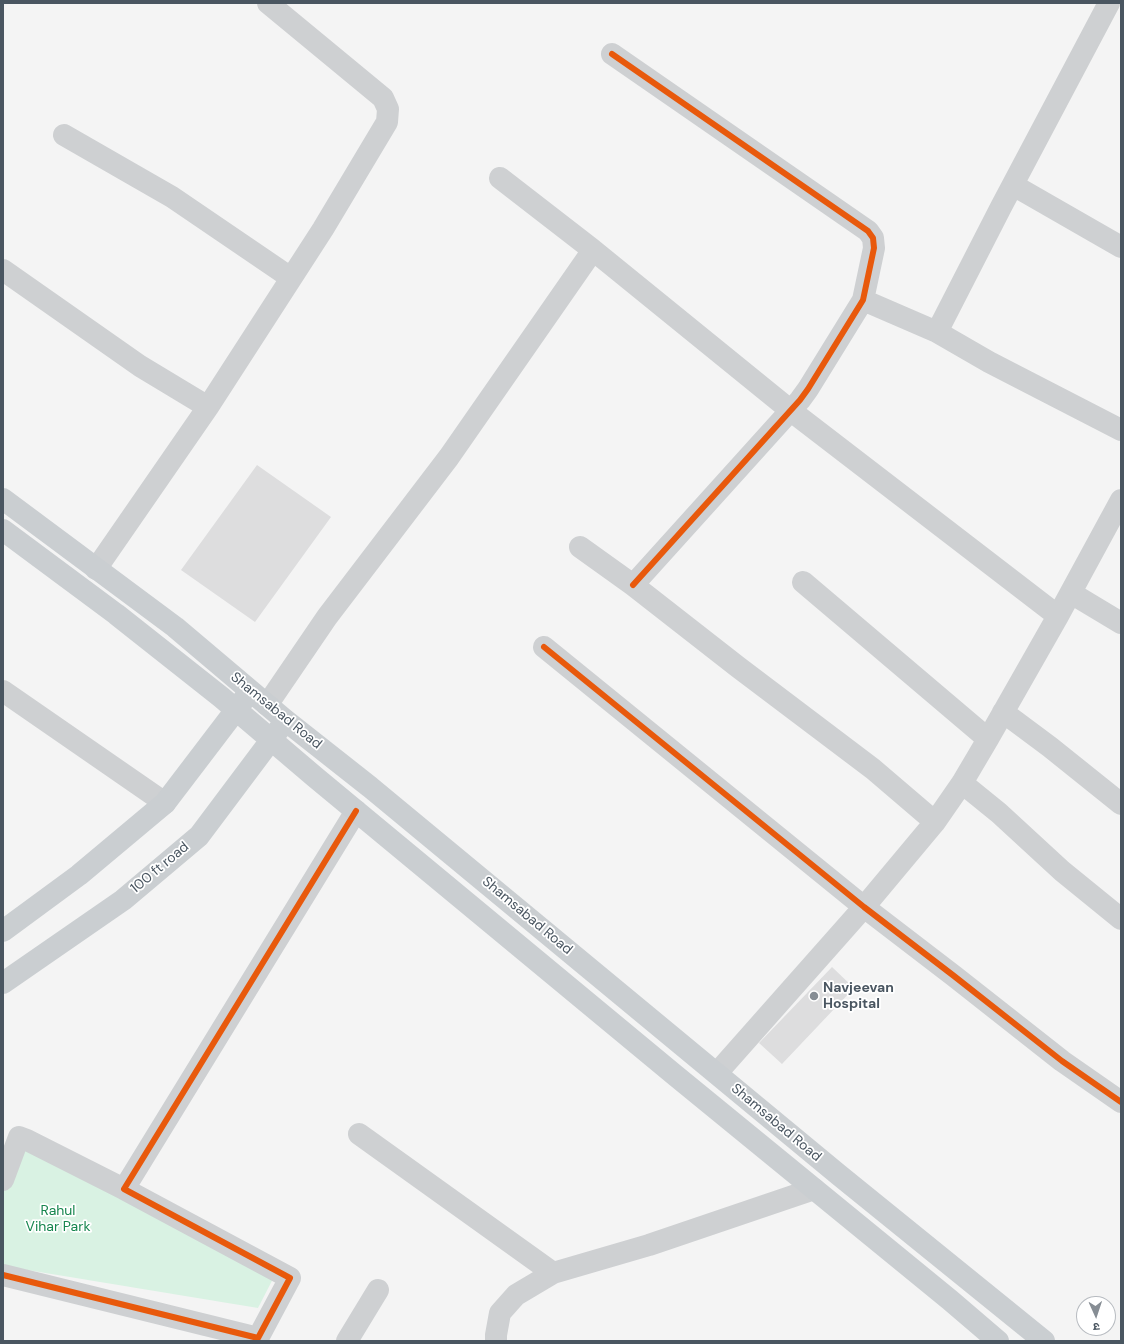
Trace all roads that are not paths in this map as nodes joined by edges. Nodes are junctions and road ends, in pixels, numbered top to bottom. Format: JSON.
{"nodes":[{"id":1,"x":268,"y":3,"type":"edge"},
{"id":2,"x":1109,"y":3,"type":"edge"},
{"id":3,"x":612,"y":54,"type":"dead end"},
{"id":4,"x":64,"y":135,"type":"dead end"},
{"id":5,"x":500,"y":178,"type":"dead end"},
{"id":6,"x":1013,"y":185,"type":"junction"},
{"id":7,"x":1121,"y":247,"type":"edge"},
{"id":8,"x":593,"y":250,"type":"junction"},
{"id":9,"x":3,"y":270,"type":"edge"},
{"id":10,"x":291,"y":278,"type":"junction"},
{"id":11,"x":863,"y":300,"type":"junction"},
{"id":12,"x":937,"y":332,"type":"junction"},
{"id":13,"x":208,"y":407,"type":"junction"},
{"id":14,"x":790,"y":410,"type":"junction"},
{"id":15,"x":1121,"y":430,"type":"edge"},
{"id":16,"x":3,"y":499,"type":"edge"},
{"id":17,"x":1121,"y":500,"type":"edge"},
{"id":18,"x":3,"y":530,"type":"edge"},
{"id":19,"x":580,"y":547,"type":"dead end"},
{"id":20,"x":96,"y":569,"type":"junction"},
{"id":21,"x":803,"y":582,"type":"dead end"},
{"id":22,"x":633,"y":585,"type":"junction"},
{"id":23,"x":1071,"y":593,"type":"junction"},
{"id":24,"x":1058,"y":616,"type":"junction"},
{"id":25,"x":1121,"y":623,"type":"edge"},
{"id":26,"x":544,"y":647,"type":"dead end"},
{"id":27,"x":250,"y":691,"type":"junction"},
{"id":28,"x":3,"y":692,"type":"edge"},
{"id":29,"x":267,"y":705,"type":"junction"},
{"id":30,"x":236,"y":710,"type":"junction"},
{"id":31,"x":1003,"y":712,"type":"junction"},
{"id":32,"x":285,"y":720,"type":"junction"},
{"id":33,"x":988,"y":739,"type":"junction"},
{"id":34,"x":272,"y":740,"type":"junction"},
{"id":35,"x":962,"y":783,"type":"junction"},
{"id":36,"x":165,"y":803,"type":"junction"},
{"id":37,"x":1121,"y":804,"type":"edge"},
{"id":38,"x":356,"y":811,"type":"junction"},
{"id":39,"x":935,"y":822,"type":"junction"},
{"id":40,"x":864,"y":907,"type":"junction"},
{"id":41,"x":1121,"y":919,"type":"edge"},
{"id":42,"x":3,"y":931,"type":"edge"},
{"id":43,"x":3,"y":983,"type":"edge"},
{"id":44,"x":717,"y":1073,"type":"junction"},
{"id":45,"x":1121,"y":1102,"type":"edge"},
{"id":46,"x":359,"y":1134,"type":"dead end"},
{"id":47,"x":3,"y":1180,"type":"edge"},
{"id":48,"x":124,"y":1189,"type":"junction"},
{"id":49,"x":814,"y":1189,"type":"junction"},
{"id":50,"x":553,"y":1272,"type":"junction"},
{"id":51,"x":3,"y":1276,"type":"edge"},
{"id":52,"x":378,"y":1290,"type":"dead end"},
{"id":53,"x":347,"y":1341,"type":"edge"},
{"id":54,"x":496,"y":1341,"type":"edge"},
{"id":55,"x":998,"y":1341,"type":"edge"},
{"id":56,"x":1044,"y":1341,"type":"edge"}],
"edges":[{"from":1,"to":10,"type":"street"},
{"from":2,"to":6,"type":"street"},
{"from":3,"to":11,"type":"street"},
{"from":4,"to":10,"type":"street"},
{"from":5,"to":8,"type":"street"},
{"from":6,"to":7,"type":"street"},
{"from":6,"to":12,"type":"street"},
{"from":8,"to":14,"type":"street"},
{"from":8,"to":29,"type":"street"},
{"from":9,"to":13,"type":"street"},
{"from":10,"to":13,"type":"street"},
{"from":11,"to":12,"type":"street"},
{"from":11,"to":14,"type":"street"},
{"from":12,"to":15,"type":"street"},
{"from":13,"to":20,"type":"street"},
{"from":14,"to":22,"type":"street"},
{"from":14,"to":24,"type":"street"},
{"from":16,"to":20,"type":"main road","name":"Shamsabad Road"},
{"from":17,"to":23,"type":"street"},
{"from":18,"to":30,"type":"main road","name":"Shamsabad Road"},
{"from":19,"to":22,"type":"street"},
{"from":20,"to":27,"type":"main road","name":"Shamsabad Road"},
{"from":21,"to":33,"type":"street"},
{"from":22,"to":39,"type":"street"},
{"from":23,"to":24,"type":"street"},
{"from":23,"to":25,"type":"street"},
{"from":24,"to":31,"type":"street"},
{"from":26,"to":40,"type":"street"},
{"from":27,"to":29,"type":"main road","name":"Shamsabad Road"},
{"from":27,"to":30,"type":"main road"},
{"from":28,"to":36,"type":"street"},
{"from":29,"to":32,"type":"main road","name":"Shamsabad Road"},
{"from":30,"to":34,"type":"main road","name":"Shamsabad Road"},
{"from":30,"to":36,"type":"main road"},
{"from":31,"to":33,"type":"street"},
{"from":31,"to":37,"type":"street"},
{"from":32,"to":34,"type":"main road","name":"100 ft road"},
{"from":32,"to":44,"type":"main road","name":"Shamsabad Road"},
{"from":33,"to":35,"type":"street"},
{"from":34,"to":38,"type":"main road","name":"Shamsabad Road"},
{"from":34,"to":43,"type":"main road","name":"100 ft road"},
{"from":35,"to":39,"type":"street"},
{"from":35,"to":41,"type":"street"},
{"from":36,"to":42,"type":"main road"},
{"from":38,"to":48,"type":"street"},
{"from":38,"to":49,"type":"main road","name":"Shamsabad Road"},
{"from":39,"to":40,"type":"street"},
{"from":40,"to":44,"type":"street"},
{"from":40,"to":45,"type":"street"},
{"from":44,"to":56,"type":"main road","name":"Shamsabad Road"},
{"from":46,"to":50,"type":"street"},
{"from":47,"to":48,"type":"street"},
{"from":48,"to":51,"type":"street"},
{"from":49,"to":50,"type":"street"},
{"from":49,"to":55,"type":"main road","name":"Shamsabad Road"},
{"from":50,"to":54,"type":"street"},
{"from":52,"to":53,"type":"street"}]}
